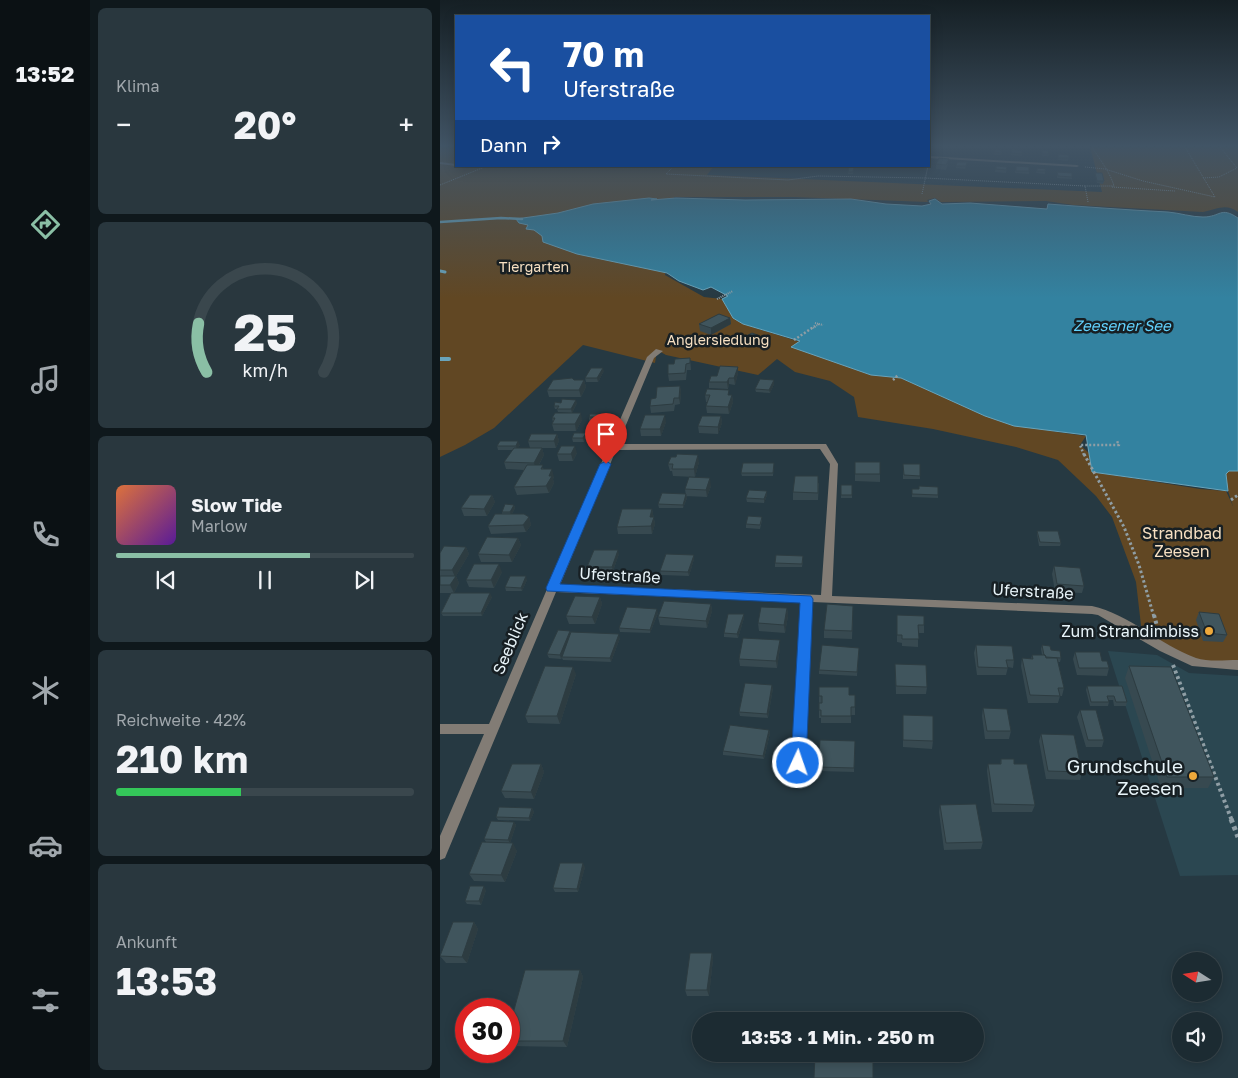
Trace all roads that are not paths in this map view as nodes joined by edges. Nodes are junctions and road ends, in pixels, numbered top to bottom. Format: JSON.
{"nodes":[{"id":1,"x":659,"y":351,"type":"dead end"},
{"id":2,"x":613,"y":447,"type":"junction"},
{"id":3,"x":552,"y":588,"type":"junction"},
{"id":4,"x":807,"y":599,"type":"junction"},
{"id":5,"x":826,"y":599,"type":"junction"},
{"id":6,"x":1238,"y":665,"type":"edge"},
{"id":7,"x":440,"y":729,"type":"edge"},
{"id":8,"x":492,"y":729,"type":"junction"},
{"id":9,"x":798,"y":763,"type":"dead end"},
{"id":10,"x":440,"y":853,"type":"edge"}],
"edges":[{"from":1,"to":2,"type":"street","name":"Seeblick"},
{"from":2,"to":3,"type":"street","name":"Seeblick"},
{"from":2,"to":5,"type":"street"},
{"from":3,"to":4,"type":"street","name":"Uferstraße"},
{"from":3,"to":8,"type":"street","name":"Seeblick"},
{"from":4,"to":5,"type":"street","name":"Uferstraße"},
{"from":4,"to":9,"type":"street"},
{"from":5,"to":6,"type":"street","name":"Uferstraße"},
{"from":7,"to":8,"type":"street"},
{"from":8,"to":10,"type":"street","name":"Seeblick"}]}
